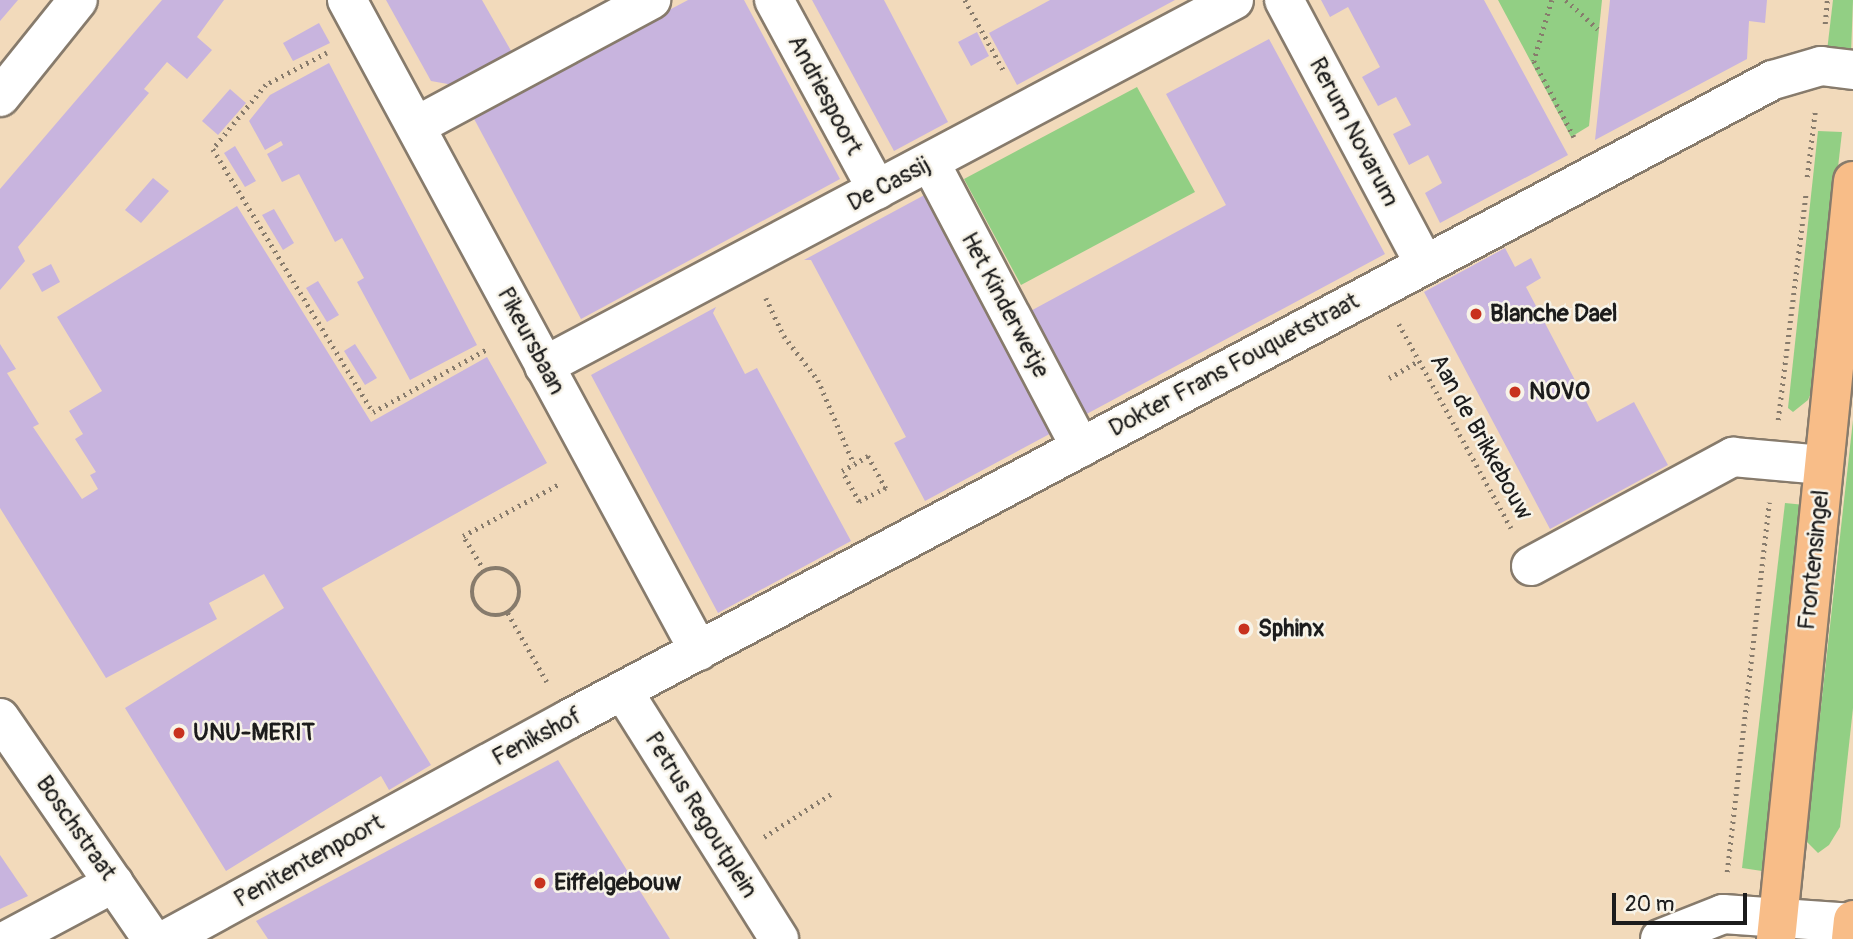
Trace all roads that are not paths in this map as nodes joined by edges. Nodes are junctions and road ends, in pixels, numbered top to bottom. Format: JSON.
{"nodes":[{"id":1,"x":78,"y":0,"type":"edge"},
{"id":2,"x":651,"y":0,"type":"edge"},
{"id":3,"x":774,"y":0,"type":"edge"},
{"id":4,"x":1234,"y":0,"type":"edge"},
{"id":5,"x":1284,"y":0,"type":"edge"},
{"id":6,"x":356,"y":15,"type":"edge"},
{"id":7,"x":1853,"y":70,"type":"edge"},
{"id":8,"x":0,"y":97,"type":"edge"},
{"id":9,"x":416,"y":126,"type":"junction"},
{"id":10,"x":930,"y":162,"type":"junction"},
{"id":11,"x":1853,"y":181,"type":"edge"},
{"id":12,"x":877,"y":190,"type":"junction"},
{"id":13,"x":1424,"y":263,"type":"junction"},
{"id":14,"x":1846,"y":355,"type":"edge"},
{"id":15,"x":544,"y":366,"type":"junction"},
{"id":16,"x":1082,"y":448,"type":"junction"},
{"id":17,"x":1823,"y":465,"type":"junction"},
{"id":18,"x":1531,"y":566,"type":"road end"},
{"id":19,"x":699,"y":651,"type":"junction"},
{"id":20,"x":623,"y":691,"type":"junction"},
{"id":21,"x":0,"y":718,"type":"edge"},
{"id":22,"x":450,"y":783,"type":"joint"},
{"id":23,"x":114,"y":883,"type":"junction"},
{"id":24,"x":1853,"y":921,"type":"edge"},
{"id":25,"x":1777,"y":928,"type":"edge"},
{"id":26,"x":9,"y":939,"type":"edge"},
{"id":27,"x":152,"y":939,"type":"edge"},
{"id":28,"x":167,"y":939,"type":"edge"},
{"id":29,"x":779,"y":939,"type":"edge"},
{"id":30,"x":1660,"y":939,"type":"edge"},
{"id":31,"x":1851,"y":939,"type":"edge"}],
"edges":[{"from":1,"to":8,"type":"street"},
{"from":2,"to":9,"type":"street"},
{"from":3,"to":12,"type":"street","name":"Andriespoort"},
{"from":4,"to":10,"type":"street","name":"De Cassij"},
{"from":5,"to":13,"type":"street","name":"Rerum Novarum"},
{"from":6,"to":9,"type":"street","name":"Pikeursbaan"},
{"from":7,"to":13,"type":"street","name":"Dokter Frans Fouquetstraat"},
{"from":9,"to":15,"type":"street","name":"Pikeursbaan"},
{"from":10,"to":12,"type":"street","name":"De Cassij"},
{"from":10,"to":16,"type":"street","name":"Het Kinderwetje"},
{"from":11,"to":14,"type":"main road","name":"Frontensingel"},
{"from":12,"to":15,"type":"street","name":"De Cassij"},
{"from":13,"to":16,"type":"street","name":"Dokter Frans Fouquetstraat"},
{"from":14,"to":17,"type":"main road","name":"Frontensingel"},
{"from":15,"to":19,"type":"street","name":"Pikeursbaan"},
{"from":16,"to":19,"type":"street","name":"Dokter Frans Fouquetstraat"},
{"from":17,"to":18,"type":"street"},
{"from":17,"to":25,"type":"main road","name":"Frontensingel"},
{"from":19,"to":20,"type":"street","name":"Dokter Frans Fouquetstraat"},
{"from":20,"to":22,"type":"street","name":"Fenikshof"},
{"from":20,"to":29,"type":"street","name":"Petrus Regoutplein"},
{"from":21,"to":23,"type":"street","name":"Boschstraat"},
{"from":22,"to":28,"type":"street","name":"Penitentenpoort"},
{"from":23,"to":26,"type":"street"},
{"from":23,"to":27,"type":"street","name":"Boschstraat"},
{"from":24,"to":25,"type":"street"},
{"from":24,"to":31,"type":"main road"},
{"from":25,"to":30,"type":"street"}]}
